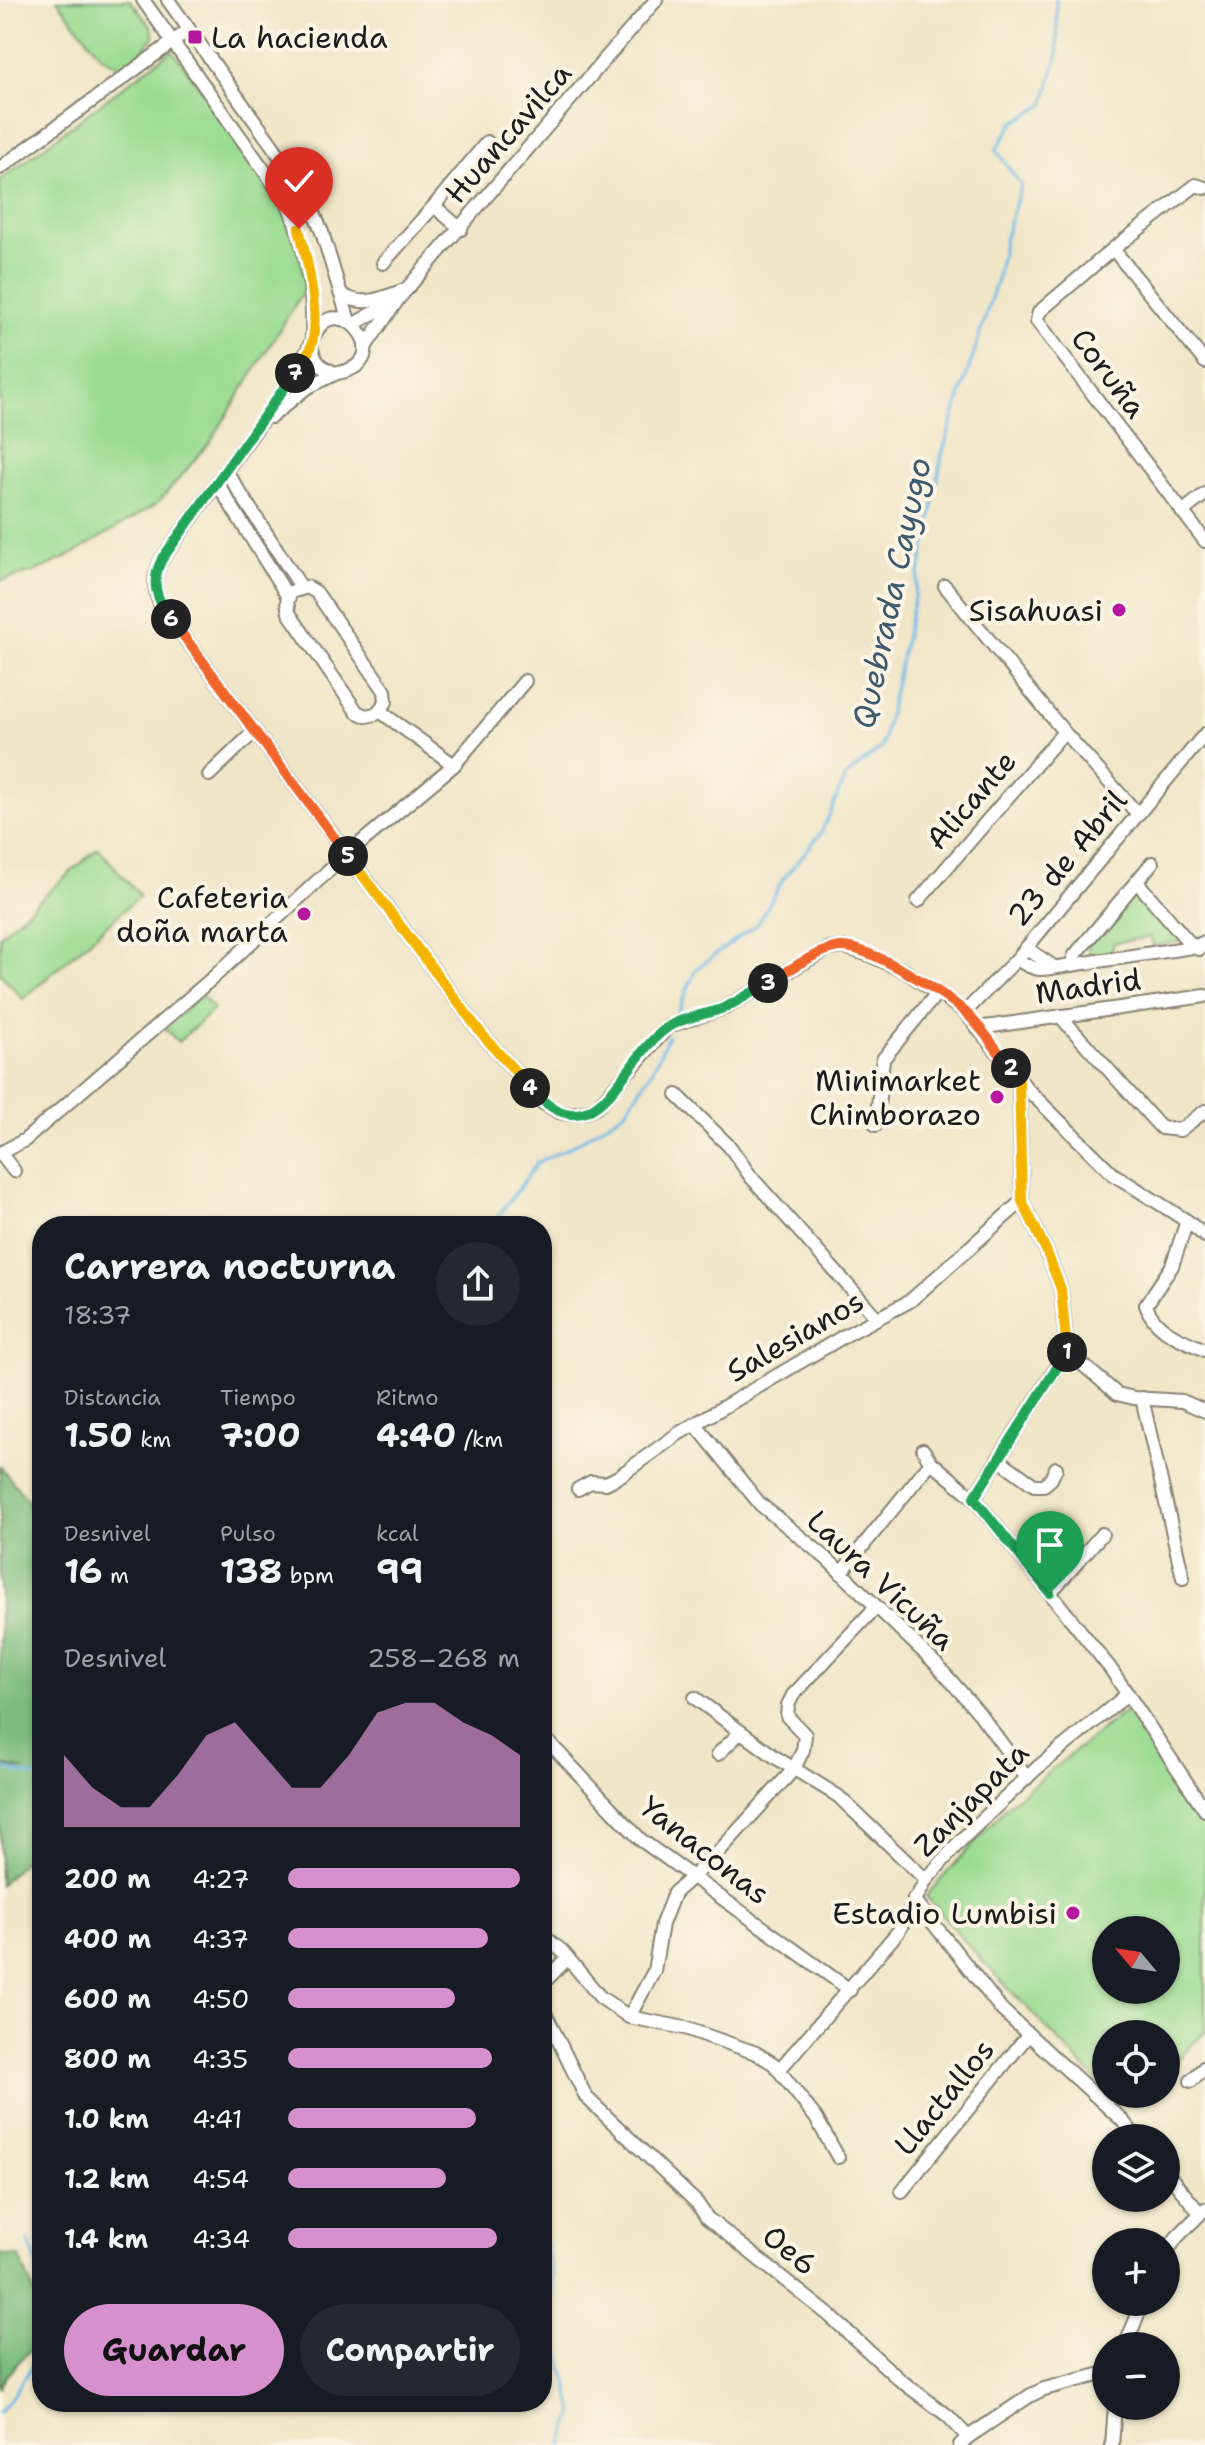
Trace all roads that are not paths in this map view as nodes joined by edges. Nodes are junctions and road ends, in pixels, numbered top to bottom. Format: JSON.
{"nodes":[{"id":1,"x":143,"y":0,"type":"edge"},
{"id":2,"x":168,"y":0,"type":"edge"},
{"id":3,"x":656,"y":0,"type":"edge"},
{"id":4,"x":189,"y":30,"type":"junction"},
{"id":5,"x":174,"y":42,"type":"junction"},
{"id":6,"x":487,"y":142,"type":"dead end"},
{"id":7,"x":2,"y":163,"type":"edge"},
{"id":8,"x":1205,"y":188,"type":"edge"},
{"id":9,"x":434,"y":206,"type":"junction"},
{"id":10,"x":461,"y":229,"type":"junction"},
{"id":11,"x":1113,"y":249,"type":"junction"},
{"id":12,"x":383,"y":263,"type":"dead end"},
{"id":13,"x":410,"y":287,"type":"junction"},
{"id":14,"x":340,"y":293,"type":"junction"},
{"id":15,"x":399,"y":298,"type":"junction"},
{"id":16,"x":352,"y":323,"type":"junction"},
{"id":17,"x":312,"y":342,"type":"junction"},
{"id":18,"x":365,"y":347,"type":"junction"},
{"id":19,"x":1205,"y":362,"type":"edge"},
{"id":20,"x":337,"y":373,"type":"junction"},
{"id":21,"x":239,"y":452,"type":"junction"},
{"id":22,"x":226,"y":471,"type":"junction"},
{"id":23,"x":217,"y":483,"type":"junction"},
{"id":24,"x":1205,"y":494,"type":"edge"},
{"id":25,"x":1182,"y":512,"type":"junction"},
{"id":26,"x":1205,"y":541,"type":"edge"},
{"id":27,"x":945,"y":586,"type":"dead end"},
{"id":28,"x":301,"y":587,"type":"junction"},
{"id":29,"x":288,"y":597,"type":"junction"},
{"id":30,"x":525,"y":681,"type":"dead end"},
{"id":31,"x":381,"y":712,"type":"junction"},
{"id":32,"x":255,"y":731,"type":"junction"},
{"id":33,"x":1064,"y":732,"type":"junction"},
{"id":34,"x":1205,"y":734,"type":"edge"},
{"id":35,"x":454,"y":765,"type":"junction"},
{"id":36,"x":209,"y":775,"type":"dead end"},
{"id":37,"x":1137,"y":813,"type":"junction"},
{"id":38,"x":347,"y":855,"type":"junction"},
{"id":39,"x":1152,"y":863,"type":"dead end"},
{"id":40,"x":1137,"y":882,"type":"junction"},
{"id":41,"x":918,"y":901,"type":"dead end"},
{"id":42,"x":1201,"y":946,"type":"edge"},
{"id":43,"x":1026,"y":948,"type":"junction"},
{"id":44,"x":1017,"y":959,"type":"junction"},
{"id":45,"x":1071,"y":965,"type":"junction"},
{"id":46,"x":1054,"y":967,"type":"junction"},
{"id":47,"x":938,"y":992,"type":"junction"},
{"id":48,"x":1205,"y":996,"type":"edge"},
{"id":49,"x":965,"y":1012,"type":"junction"},
{"id":50,"x":1060,"y":1016,"type":"junction"},
{"id":51,"x":978,"y":1028,"type":"junction"},
{"id":52,"x":1019,"y":1079,"type":"junction"},
{"id":53,"x":677,"y":1095,"type":"dead end"},
{"id":54,"x":1205,"y":1111,"type":"edge"},
{"id":55,"x":876,"y":1125,"type":"dead end"},
{"id":56,"x":1,"y":1153,"type":"edge"},
{"id":57,"x":14,"y":1171,"type":"dead end"},
{"id":58,"x":1022,"y":1201,"type":"junction"},
{"id":59,"x":1187,"y":1221,"type":"junction"},
{"id":60,"x":1205,"y":1236,"type":"edge"},
{"id":61,"x":877,"y":1318,"type":"junction"},
{"id":62,"x":1205,"y":1350,"type":"edge"},
{"id":63,"x":1067,"y":1351,"type":"junction"},
{"id":64,"x":1142,"y":1398,"type":"junction"},
{"id":65,"x":1205,"y":1411,"type":"edge"},
{"id":66,"x":695,"y":1424,"type":"junction"},
{"id":67,"x":923,"y":1450,"type":"dead end"},
{"id":68,"x":998,"y":1459,"type":"junction"},
{"id":69,"x":931,"y":1462,"type":"junction"},
{"id":70,"x":1056,"y":1468,"type":"dead end"},
{"id":71,"x":578,"y":1489,"type":"dead end"},
{"id":72,"x":974,"y":1498,"type":"junction"},
{"id":73,"x":1102,"y":1534,"type":"dead end"},
{"id":74,"x":841,"y":1573,"type":"junction"},
{"id":75,"x":1183,"y":1578,"type":"dead end"},
{"id":76,"x":1050,"y":1593,"type":"junction"},
{"id":77,"x":876,"y":1607,"type":"junction"},
{"id":78,"x":1128,"y":1694,"type":"junction"},
{"id":79,"x":695,"y":1698,"type":"dead end"},
{"id":80,"x":741,"y":1732,"type":"junction"},
{"id":81,"x":552,"y":1746,"type":"edge"},
{"id":82,"x":718,"y":1754,"type":"dead end"},
{"id":83,"x":794,"y":1769,"type":"junction"},
{"id":84,"x":1027,"y":1778,"type":"junction"},
{"id":85,"x":1201,"y":1796,"type":"edge"},
{"id":86,"x":1205,"y":1810,"type":"edge"},
{"id":87,"x":693,"y":1878,"type":"junction"},
{"id":88,"x":926,"y":1880,"type":"junction"},
{"id":89,"x":914,"y":1899,"type":"junction"},
{"id":90,"x":552,"y":1944,"type":"edge"},
{"id":91,"x":568,"y":1958,"type":"junction"},
{"id":92,"x":552,"y":1974,"type":"edge"},
{"id":93,"x":850,"y":1990,"type":"junction"},
{"id":94,"x":629,"y":2017,"type":"junction"},
{"id":95,"x":552,"y":2027,"type":"edge"},
{"id":96,"x":1028,"y":2035,"type":"junction"},
{"id":97,"x":1205,"y":2067,"type":"edge"},
{"id":98,"x":779,"y":2070,"type":"junction"},
{"id":99,"x":1191,"y":2081,"type":"dead end"},
{"id":100,"x":1125,"y":2124,"type":"edge"},
{"id":101,"x":838,"y":2157,"type":"dead end"},
{"id":102,"x":1180,"y":2187,"type":"edge"},
{"id":103,"x":902,"y":2191,"type":"dead end"},
{"id":104,"x":1202,"y":2211,"type":"edge"},
{"id":105,"x":1180,"y":2234,"type":"edge"},
{"id":106,"x":1092,"y":2377,"type":"edge"},
{"id":107,"x":1114,"y":2420,"type":"edge"},
{"id":108,"x":964,"y":2441,"type":"edge"},
{"id":109,"x":1112,"y":2445,"type":"edge"}],
"edges":[{"from":1,"to":5,"type":"street"},
{"from":2,"to":4,"type":"street"},
{"from":3,"to":10,"type":"street","name":"Huancavilca"},
{"from":4,"to":5,"type":"street"},
{"from":4,"to":14,"type":"street"},
{"from":5,"to":7,"type":"street"},
{"from":5,"to":17,"type":"street"},
{"from":6,"to":9,"type":"street"},
{"from":8,"to":11,"type":"street"},
{"from":9,"to":10,"type":"street"},
{"from":9,"to":12,"type":"street"},
{"from":10,"to":13,"type":"street","name":"Huancavilca"},
{"from":11,"to":19,"type":"street"},
{"from":11,"to":25,"type":"street","name":"Coruña"},
{"from":13,"to":14,"type":"street"},
{"from":13,"to":15,"type":"street","name":"Huancavilca"},
{"from":14,"to":16,"type":"street"},
{"from":15,"to":16,"type":"street","name":"Huancavilca"},
{"from":15,"to":18,"type":"street","name":"Huancavilca"},
{"from":16,"to":17,"type":"street"},
{"from":16,"to":18,"type":"street"},
{"from":17,"to":20,"type":"street"},
{"from":17,"to":21,"type":"street"},
{"from":18,"to":20,"type":"street"},
{"from":20,"to":21,"type":"street"},
{"from":21,"to":22,"type":"street"},
{"from":22,"to":23,"type":"street"},
{"from":22,"to":28,"type":"street"},
{"from":23,"to":29,"type":"street"},
{"from":23,"to":32,"type":"street"},
{"from":24,"to":25,"type":"street"},
{"from":25,"to":26,"type":"street","name":"Coruña"},
{"from":27,"to":33,"type":"street"},
{"from":28,"to":29,"type":"street"},
{"from":28,"to":31,"type":"street"},
{"from":29,"to":31,"type":"street"},
{"from":30,"to":35,"type":"street"},
{"from":31,"to":35,"type":"street"},
{"from":32,"to":36,"type":"street"},
{"from":32,"to":38,"type":"street"},
{"from":33,"to":37,"type":"street"},
{"from":33,"to":41,"type":"street","name":"Alicante"},
{"from":34,"to":37,"type":"street","name":"23 de Abril"},
{"from":35,"to":38,"type":"street"},
{"from":37,"to":43,"type":"street","name":"23 de Abril"},
{"from":38,"to":47,"type":"street"},
{"from":38,"to":56,"type":"street"},
{"from":39,"to":40,"type":"street"},
{"from":40,"to":42,"type":"street"},
{"from":40,"to":45,"type":"street"},
{"from":42,"to":45,"type":"street"},
{"from":43,"to":44,"type":"street","name":"23 de Abril"},
{"from":43,"to":46,"type":"street"},
{"from":44,"to":46,"type":"street"},
{"from":44,"to":49,"type":"street","name":"23 de Abril"},
{"from":45,"to":46,"type":"street"},
{"from":47,"to":49,"type":"street"},
{"from":47,"to":55,"type":"street"},
{"from":48,"to":50,"type":"street","name":"Madrid"},
{"from":49,"to":51,"type":"street"},
{"from":50,"to":51,"type":"street","name":"Madrid"},
{"from":50,"to":54,"type":"street"},
{"from":51,"to":52,"type":"street"},
{"from":52,"to":58,"type":"street"},
{"from":52,"to":59,"type":"street"},
{"from":53,"to":61,"type":"street"},
{"from":56,"to":57,"type":"street"},
{"from":58,"to":61,"type":"street","name":"Salesianos"},
{"from":58,"to":63,"type":"street"},
{"from":59,"to":60,"type":"street"},
{"from":59,"to":62,"type":"street"},
{"from":61,"to":66,"type":"street","name":"Salesianos"},
{"from":63,"to":64,"type":"street"},
{"from":63,"to":68,"type":"street"},
{"from":64,"to":65,"type":"street"},
{"from":64,"to":75,"type":"street"},
{"from":66,"to":71,"type":"street","name":"Salesianos"},
{"from":66,"to":74,"type":"street","name":"Laura Vicuña"},
{"from":67,"to":69,"type":"street"},
{"from":68,"to":70,"type":"street"},
{"from":68,"to":72,"type":"street"},
{"from":69,"to":72,"type":"street"},
{"from":69,"to":74,"type":"street"},
{"from":72,"to":76,"type":"street"},
{"from":73,"to":76,"type":"street"},
{"from":74,"to":77,"type":"street","name":"Laura Vicuña"},
{"from":76,"to":78,"type":"street"},
{"from":77,"to":83,"type":"street"},
{"from":77,"to":84,"type":"street","name":"Laura Vicuña"},
{"from":78,"to":84,"type":"street","name":"Zanjapata"},
{"from":78,"to":85,"type":"street"},
{"from":79,"to":80,"type":"street"},
{"from":80,"to":82,"type":"street"},
{"from":80,"to":83,"type":"street"},
{"from":81,"to":87,"type":"street","name":"Yanaconas"},
{"from":83,"to":87,"type":"street"},
{"from":83,"to":88,"type":"street"},
{"from":84,"to":88,"type":"street","name":"Zanjapata"},
{"from":85,"to":86,"type":"street"},
{"from":87,"to":93,"type":"street","name":"Yanaconas"},
{"from":87,"to":94,"type":"street"},
{"from":88,"to":89,"type":"street","name":"Zanjapata"},
{"from":89,"to":93,"type":"street","name":"Zanjapata"},
{"from":89,"to":96,"type":"street"},
{"from":90,"to":91,"type":"street"},
{"from":91,"to":92,"type":"street"},
{"from":91,"to":94,"type":"street"},
{"from":93,"to":98,"type":"street","name":"Zanjapata"},
{"from":94,"to":98,"type":"street"},
{"from":95,"to":108,"type":"street","name":"Oe6"},
{"from":96,"to":100,"type":"street"},
{"from":96,"to":103,"type":"street","name":"Llactallos"},
{"from":97,"to":99,"type":"street"},
{"from":98,"to":101,"type":"street"},
{"from":102,"to":104,"type":"street"},
{"from":104,"to":105,"type":"street"},
{"from":106,"to":108,"type":"street"},
{"from":107,"to":109,"type":"street"}]}
